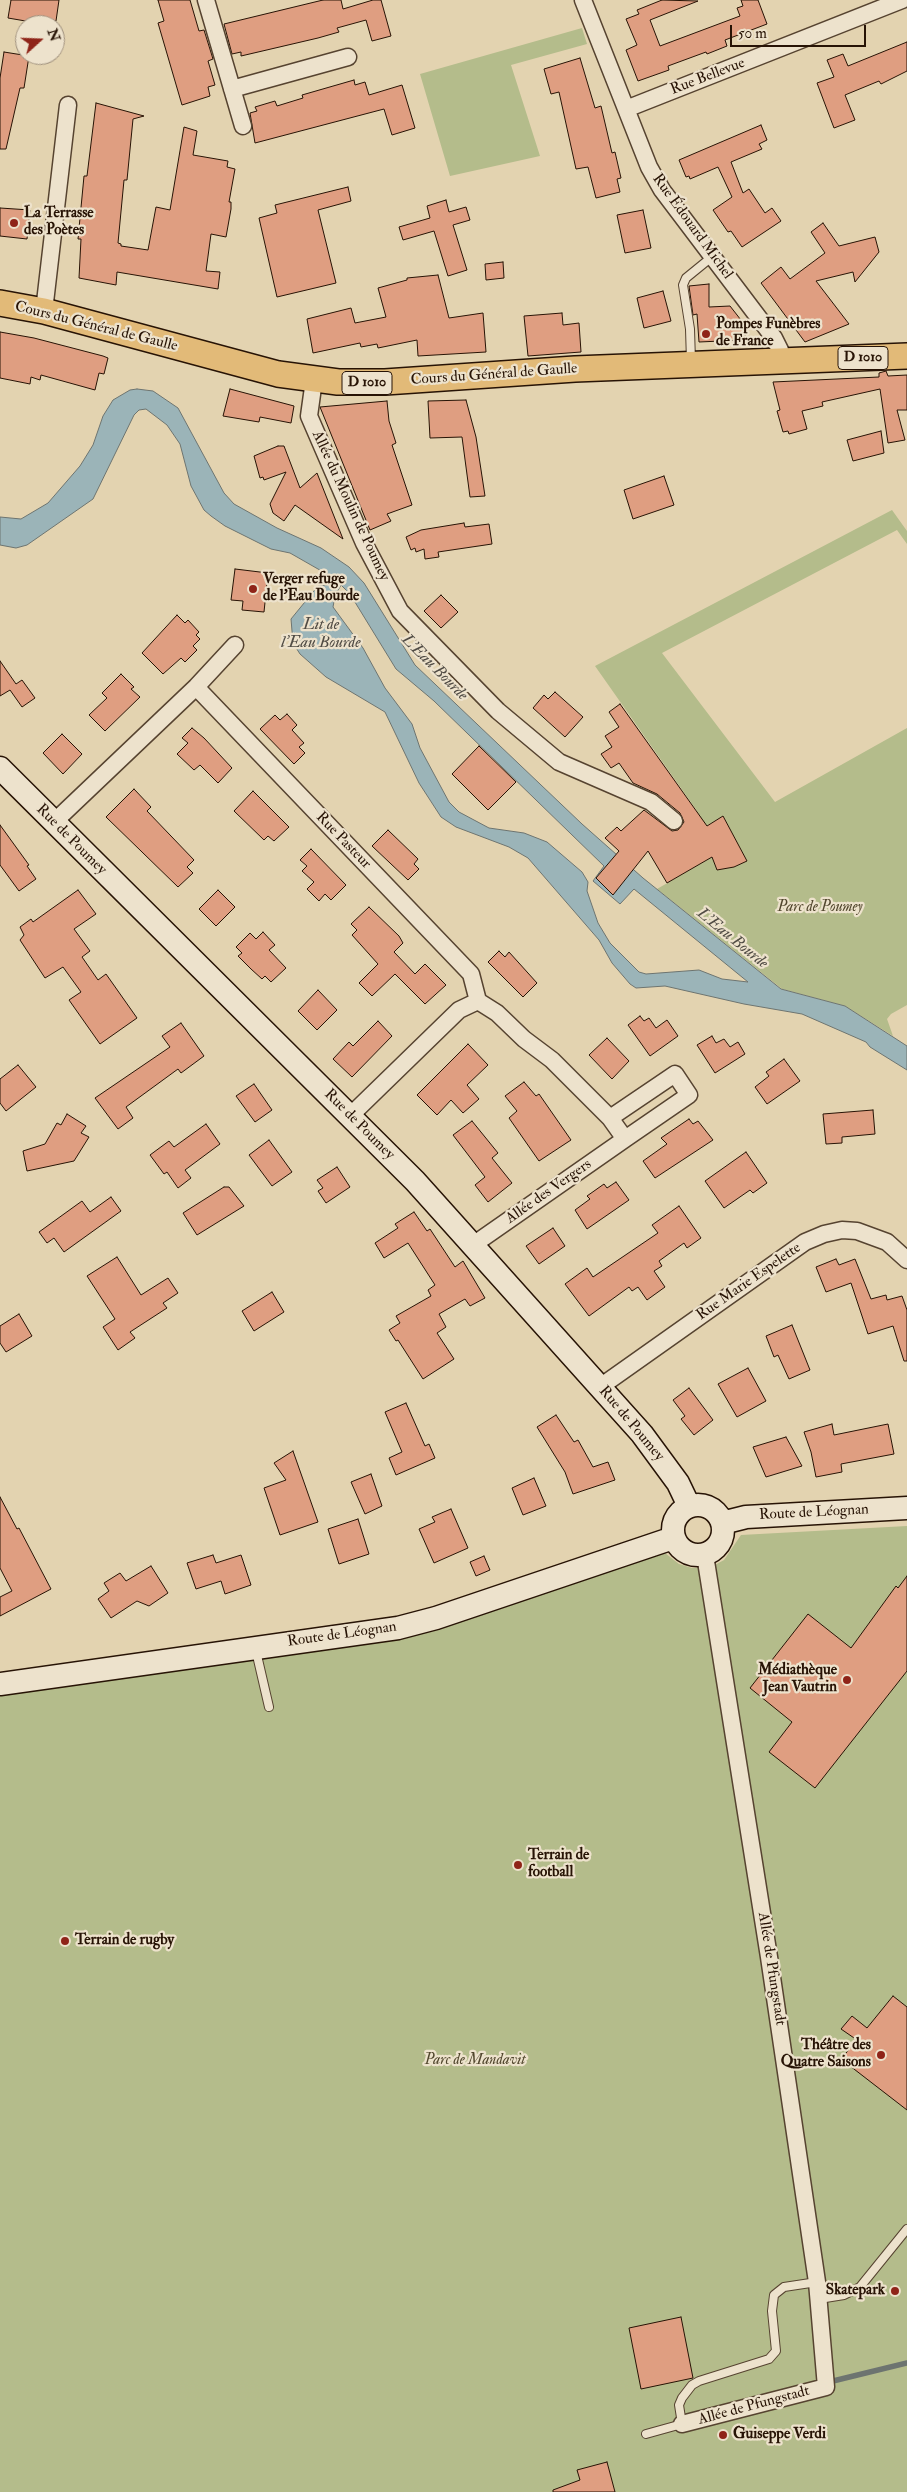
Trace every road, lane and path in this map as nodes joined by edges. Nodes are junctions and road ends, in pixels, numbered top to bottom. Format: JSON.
{"nodes":[{"id":1,"x":206,"y":0,"type":"edge"},
{"id":2,"x":583,"y":0,"type":"edge"},
{"id":3,"x":902,"y":0,"type":"edge"},
{"id":4,"x":348,"y":57,"type":"dead end"},
{"id":5,"x":232,"y":89,"type":"junction"},
{"id":6,"x":68,"y":105,"type":"dead end"},
{"id":7,"x":626,"y":109,"type":"junction"},
{"id":8,"x":243,"y":126,"type":"dead end"},
{"id":9,"x":714,"y":256,"type":"junction"},
{"id":10,"x":0,"y":303,"type":"edge"},
{"id":11,"x":44,"y":311,"type":"junction"},
{"id":12,"x":907,"y":356,"type":"edge"},
{"id":13,"x":782,"y":361,"type":"junction"},
{"id":14,"x":692,"y":365,"type":"junction"},
{"id":15,"x":314,"y":380,"type":"junction"},
{"id":16,"x":235,"y":645,"type":"dead end"},
{"id":17,"x":196,"y":686,"type":"junction"},
{"id":18,"x":0,"y":768,"type":"edge"},
{"id":19,"x":674,"y":821,"type":"dead end"},
{"id":20,"x":54,"y":823,"type":"junction"},
{"id":21,"x":478,"y":1001,"type":"junction"},
{"id":22,"x":350,"y":1116,"type":"junction"},
{"id":23,"x":610,"y":1118,"type":"junction"},
{"id":24,"x":625,"y":1140,"type":"junction"},
{"id":25,"x":473,"y":1245,"type":"junction"},
{"id":26,"x":907,"y":1260,"type":"edge"},
{"id":27,"x":600,"y":1387,"type":"junction"},
{"id":28,"x":688,"y":1506,"type":"junction"},
{"id":29,"x":907,"y":1508,"type":"edge"},
{"id":30,"x":722,"y":1523,"type":"junction"},
{"id":31,"x":674,"y":1538,"type":"junction"},
{"id":32,"x":705,"y":1555,"type":"junction"},
{"id":33,"x":255,"y":1647,"type":"junction"},
{"id":34,"x":0,"y":1684,"type":"edge"},
{"id":35,"x":269,"y":1707,"type":"dead end"},
{"id":36,"x":907,"y":2229,"type":"edge"},
{"id":37,"x":817,"y":2282,"type":"junction"},
{"id":38,"x":819,"y":2299,"type":"junction"},
{"id":39,"x":682,"y":2424,"type":"junction"},
{"id":40,"x":646,"y":2434,"type":"dead end"}],
"edges":[{"from":1,"to":5,"type":"street"},
{"from":2,"to":7,"type":"street","name":"Rue Édouard Michel"},
{"from":3,"to":7,"type":"street","name":"Rue Bellevue"},
{"from":4,"to":5,"type":"street"},
{"from":5,"to":8,"type":"street"},
{"from":6,"to":11,"type":"street"},
{"from":7,"to":9,"type":"street","name":"Rue Édouard Michel"},
{"from":9,"to":13,"type":"street","name":"Rue Édouard Michel"},
{"from":9,"to":14,"type":"lane"},
{"from":10,"to":11,"type":"main road","name":"Cours du Général de Gaulle","number":"D 1010"},
{"from":11,"to":15,"type":"main road","name":"Cours du Général de Gaulle","number":"D 1010"},
{"from":12,"to":13,"type":"main road","name":"Cours du Général de Gaulle","number":"D 1010"},
{"from":13,"to":14,"type":"main road","name":"Cours du Général de Gaulle","number":"D 1010"},
{"from":14,"to":15,"type":"main road","name":"Cours du Général de Gaulle","number":"D 1010"},
{"from":15,"to":19,"type":"street","name":"Allée du Moulin de Poumey"},
{"from":16,"to":17,"type":"street"},
{"from":17,"to":20,"type":"street"},
{"from":17,"to":21,"type":"street","name":"Rue Pasteur"},
{"from":18,"to":20,"type":"street","name":"Rue de Poumey"},
{"from":20,"to":22,"type":"street","name":"Rue de Poumey"},
{"from":21,"to":22,"type":"street"},
{"from":21,"to":23,"type":"street"},
{"from":22,"to":25,"type":"street","name":"Rue de Poumey"},
{"from":23,"to":24,"type":"street"},
{"from":23,"to":24,"type":"street","name":"Allée des Vergers"},
{"from":24,"to":25,"type":"street","name":"Allée des Vergers"},
{"from":25,"to":27,"type":"street","name":"Rue de Poumey"},
{"from":26,"to":27,"type":"street","name":"Rue Marie Espelette"},
{"from":27,"to":28,"type":"street","name":"Rue de Poumey"},
{"from":28,"to":30,"type":"street"},
{"from":28,"to":31,"type":"street"},
{"from":29,"to":30,"type":"street","name":"Route de Léognan"},
{"from":30,"to":32,"type":"street"},
{"from":31,"to":32,"type":"street"},
{"from":31,"to":33,"type":"street","name":"Route de Léognan"},
{"from":32,"to":37,"type":"street","name":"Allée de Pfungstadt"},
{"from":33,"to":34,"type":"street","name":"Route de Léognan"},
{"from":33,"to":35,"type":"lane"},
{"from":36,"to":38,"type":"lane"},
{"from":37,"to":38,"type":"street","name":"Allée de Pfungstadt"},
{"from":37,"to":39,"type":"lane"},
{"from":38,"to":39,"type":"street","name":"Allée de Pfungstadt"},
{"from":39,"to":40,"type":"lane"}]}
